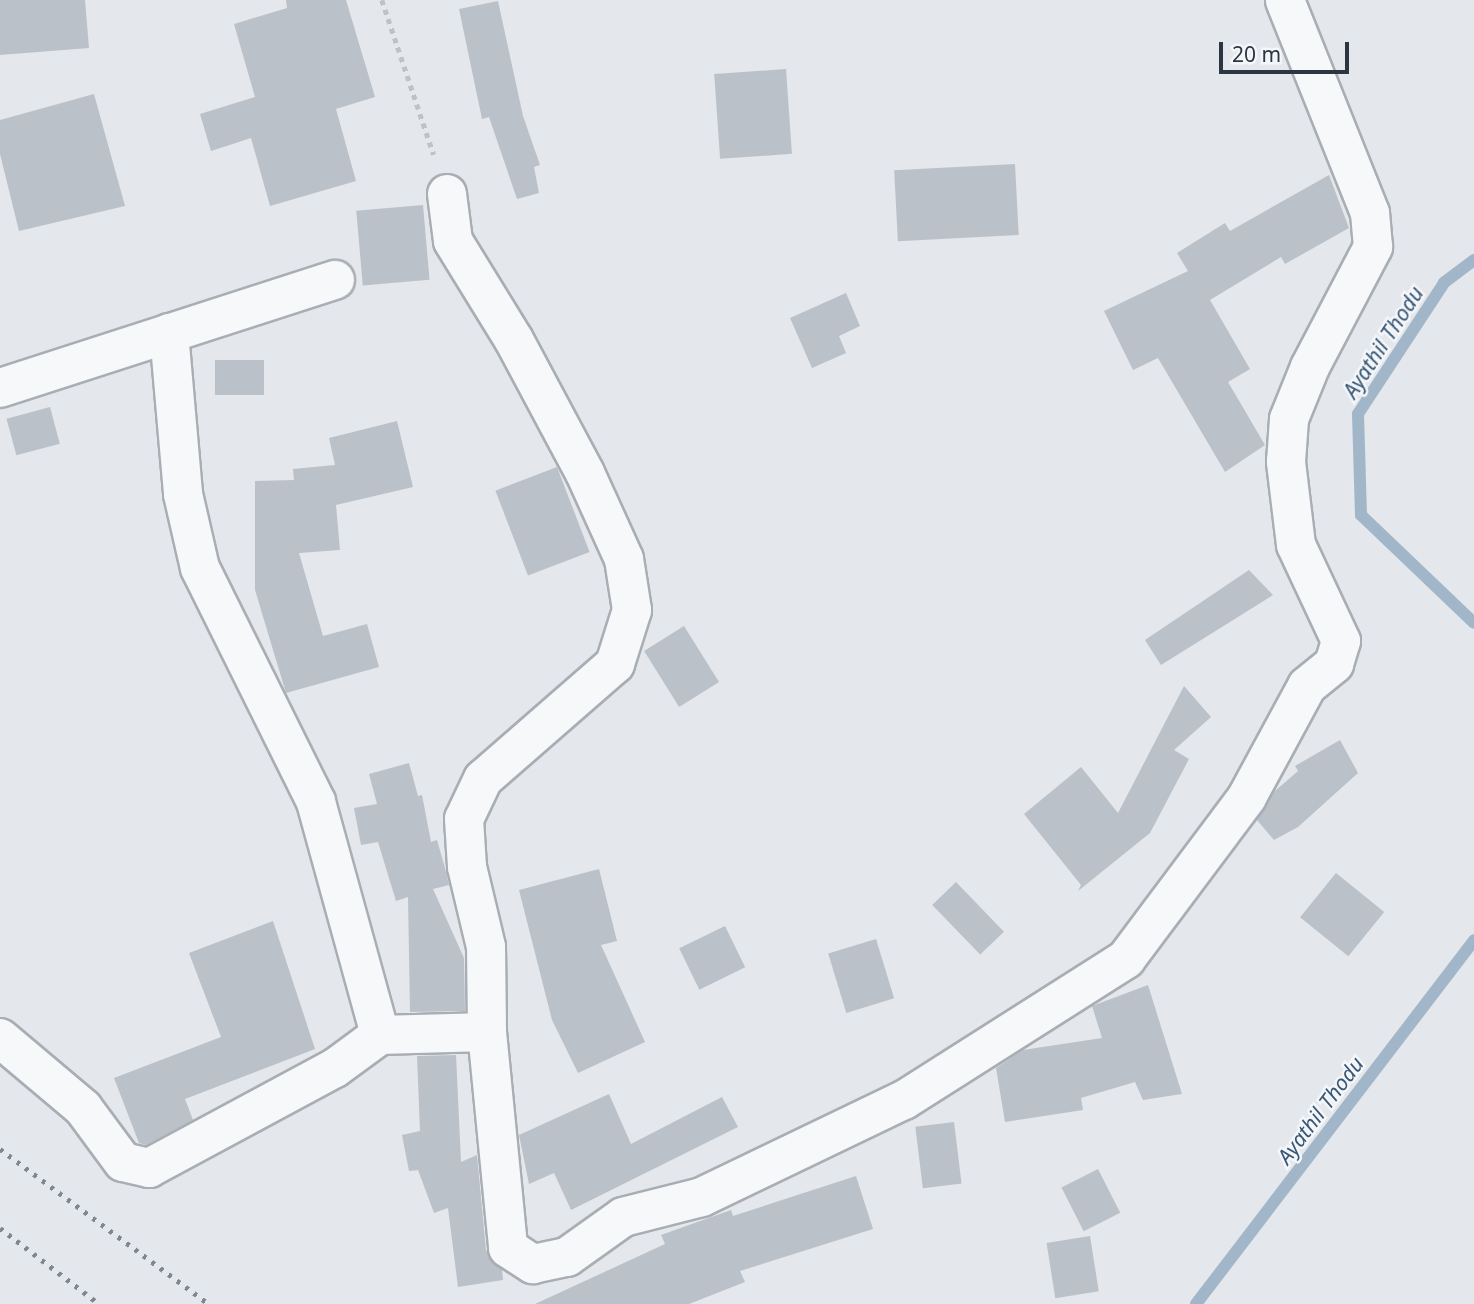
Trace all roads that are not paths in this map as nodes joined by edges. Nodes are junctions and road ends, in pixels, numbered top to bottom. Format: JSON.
{"nodes":[{"id":1,"x":1286,"y":0,"type":"edge"},
{"id":2,"x":447,"y":194,"type":"road end"},
{"id":3,"x":335,"y":280,"type":"dead end"},
{"id":4,"x":169,"y":333,"type":"junction"},
{"id":5,"x":0,"y":388,"type":"edge"},
{"id":6,"x":487,"y":1032,"type":"junction"},
{"id":7,"x":380,"y":1035,"type":"junction"},
{"id":8,"x":0,"y":1038,"type":"edge"}],
"edges":[{"from":1,"to":6,"type":"street"},
{"from":2,"to":6,"type":"street"},
{"from":3,"to":4,"type":"street"},
{"from":4,"to":5,"type":"street"},
{"from":4,"to":7,"type":"street"},
{"from":6,"to":7,"type":"street"},
{"from":7,"to":8,"type":"street"}]}
